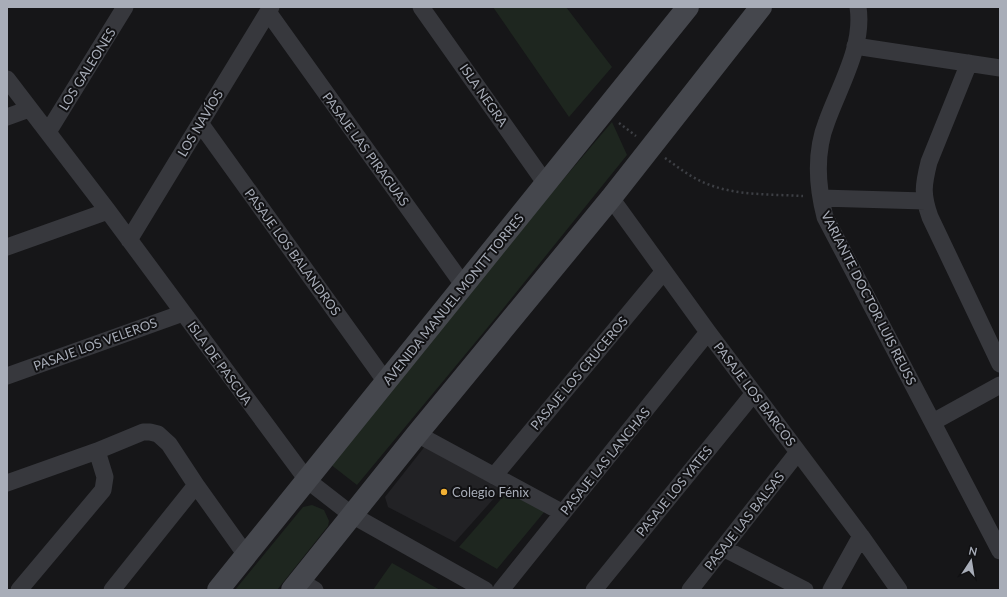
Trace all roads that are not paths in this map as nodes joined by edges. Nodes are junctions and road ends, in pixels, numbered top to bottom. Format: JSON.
{"nodes":[{"id":1,"x":125,"y":7,"type":"edge"},
{"id":2,"x":421,"y":7,"type":"edge"},
{"id":3,"x":688,"y":7,"type":"edge"},
{"id":4,"x":761,"y":7,"type":"edge"},
{"id":5,"x":269,"y":9,"type":"edge"},
{"id":6,"x":863,"y":11,"type":"edge"},
{"id":7,"x":855,"y":46,"type":"junction"},
{"id":8,"x":969,"y":63,"type":"junction"},
{"id":9,"x":1000,"y":68,"type":"edge"},
{"id":10,"x":7,"y":79,"type":"edge"},
{"id":11,"x":29,"y":109,"type":"junction"},
{"id":12,"x":7,"y":117,"type":"edge"},
{"id":13,"x":200,"y":123,"type":"junction"},
{"id":14,"x":48,"y":132,"type":"junction"},
{"id":15,"x":546,"y":184,"type":"junction"},
{"id":16,"x":611,"y":198,"type":"junction"},
{"id":17,"x":821,"y":198,"type":"junction"},
{"id":18,"x":924,"y":201,"type":"junction"},
{"id":19,"x":108,"y":211,"type":"junction"},
{"id":20,"x":129,"y":240,"type":"junction"},
{"id":21,"x":7,"y":247,"type":"edge"},
{"id":22,"x":664,"y":271,"type":"junction"},
{"id":23,"x":464,"y":286,"type":"junction"},
{"id":24,"x":183,"y":313,"type":"junction"},
{"id":25,"x":708,"y":332,"type":"junction"},
{"id":26,"x":1000,"y":364,"type":"edge"},
{"id":27,"x":7,"y":376,"type":"edge"},
{"id":28,"x":386,"y":382,"type":"junction"},
{"id":29,"x":1000,"y":385,"type":"edge"},
{"id":30,"x":754,"y":393,"type":"junction"},
{"id":31,"x":933,"y":422,"type":"junction"},
{"id":32,"x":417,"y":434,"type":"junction"},
{"id":33,"x":97,"y":451,"type":"junction"},
{"id":34,"x":798,"y":452,"type":"junction"},
{"id":35,"x":494,"y":476,"type":"junction"},
{"id":36,"x":307,"y":480,"type":"junction"},
{"id":37,"x":7,"y":483,"type":"edge"},
{"id":38,"x":196,"y":485,"type":"junction"},
{"id":39,"x":562,"y":513,"type":"junction"},
{"id":40,"x":352,"y":515,"type":"junction"},
{"id":41,"x":861,"y":536,"type":"junction"},
{"id":42,"x":723,"y":548,"type":"junction"},
{"id":43,"x":1000,"y":551,"type":"edge"},
{"id":44,"x":246,"y":555,"type":"junction"},
{"id":45,"x":303,"y":587,"type":"edge"},
{"id":46,"x":19,"y":590,"type":"edge"},
{"id":47,"x":112,"y":590,"type":"edge"},
{"id":48,"x":218,"y":590,"type":"edge"},
{"id":49,"x":485,"y":590,"type":"edge"},
{"id":50,"x":501,"y":590,"type":"edge"},
{"id":51,"x":594,"y":590,"type":"edge"},
{"id":52,"x":690,"y":590,"type":"edge"},
{"id":53,"x":805,"y":590,"type":"edge"},
{"id":54,"x":831,"y":590,"type":"edge"},
{"id":55,"x":899,"y":590,"type":"edge"}],
"edges":[{"from":1,"to":14,"type":"street","name":"LOS GALEONES"},
{"from":2,"to":15,"type":"street","name":"ISLA NEGRA"},
{"from":3,"to":15,"type":"street","name":"AVENIDA MANUEL MONTT TORRES"},
{"from":4,"to":16,"type":"street"},
{"from":5,"to":13,"type":"street","name":"LOS NAVÍOS"},
{"from":5,"to":23,"type":"street","name":"PASAJE LAS PIRAGUAS"},
{"from":6,"to":7,"type":"street","name":"VARIANTE DOCTOR LUIS REUSS"},
{"from":7,"to":8,"type":"street"},
{"from":7,"to":17,"type":"street","name":"VARIANTE DOCTOR LUIS REUSS"},
{"from":8,"to":9,"type":"street"},
{"from":8,"to":18,"type":"street"},
{"from":10,"to":11,"type":"street","name":"ISLA DE PASCUA"},
{"from":11,"to":12,"type":"street"},
{"from":11,"to":14,"type":"street","name":"ISLA DE PASCUA"},
{"from":13,"to":20,"type":"street","name":"LOS NAVÍOS"},
{"from":13,"to":28,"type":"street","name":"PASAJE LOS BALANDROS"},
{"from":14,"to":19,"type":"street","name":"ISLA DE PASCUA"},
{"from":15,"to":23,"type":"street","name":"AVENIDA MANUEL MONTT TORRES"},
{"from":16,"to":22,"type":"street","name":"PASAJE LOS BARCOS"},
{"from":16,"to":32,"type":"street"},
{"from":17,"to":18,"type":"street"},
{"from":17,"to":31,"type":"street","name":"VARIANTE DOCTOR LUIS REUSS"},
{"from":18,"to":26,"type":"street"},
{"from":19,"to":20,"type":"street","name":"ISLA DE PASCUA"},
{"from":19,"to":21,"type":"street"},
{"from":20,"to":24,"type":"street","name":"ISLA DE PASCUA"},
{"from":22,"to":25,"type":"street","name":"PASAJE LOS BARCOS"},
{"from":22,"to":35,"type":"street","name":"PASAJE LOS CRUCEROS"},
{"from":23,"to":28,"type":"street","name":"AVENIDA MANUEL MONTT TORRES"},
{"from":24,"to":27,"type":"street","name":"PASAJE LOS VELEROS"},
{"from":24,"to":36,"type":"street","name":"ISLA DE PASCUA"},
{"from":25,"to":30,"type":"street","name":"PASAJE LOS BARCOS"},
{"from":25,"to":39,"type":"street","name":"PASAJE LAS LANCHAS"},
{"from":28,"to":36,"type":"street","name":"AVENIDA MANUEL MONTT TORRES"},
{"from":29,"to":31,"type":"street"},
{"from":30,"to":34,"type":"street","name":"PASAJE LOS BARCOS"},
{"from":30,"to":51,"type":"street","name":"PASAJE LOS YATES"},
{"from":31,"to":43,"type":"street","name":"VARIANTE DOCTOR LUIS REUSS"},
{"from":32,"to":35,"type":"street"},
{"from":32,"to":40,"type":"street"},
{"from":33,"to":37,"type":"street"},
{"from":33,"to":38,"type":"street"},
{"from":33,"to":46,"type":"street"},
{"from":34,"to":41,"type":"street","name":"PASAJE LOS BARCOS"},
{"from":34,"to":42,"type":"street","name":"PASAJE LAS BALSAS"},
{"from":35,"to":39,"type":"street"},
{"from":36,"to":40,"type":"street","name":"ISLA DE PASCUA"},
{"from":36,"to":44,"type":"street","name":"AVENIDA MANUEL MONTT TORRES"},
{"from":38,"to":44,"type":"street"},
{"from":38,"to":47,"type":"street"},
{"from":39,"to":50,"type":"street","name":"PASAJE LAS LANCHAS"},
{"from":40,"to":45,"type":"street"},
{"from":40,"to":49,"type":"street","name":"ISLA DE PASCUA"},
{"from":41,"to":54,"type":"street"},
{"from":41,"to":55,"type":"street","name":"PASAJE LOS BARCOS"},
{"from":42,"to":52,"type":"street","name":"PASAJE LAS BALSAS"},
{"from":42,"to":53,"type":"street"},
{"from":44,"to":48,"type":"street","name":"AVENIDA MANUEL MONTT TORRES"}]}
